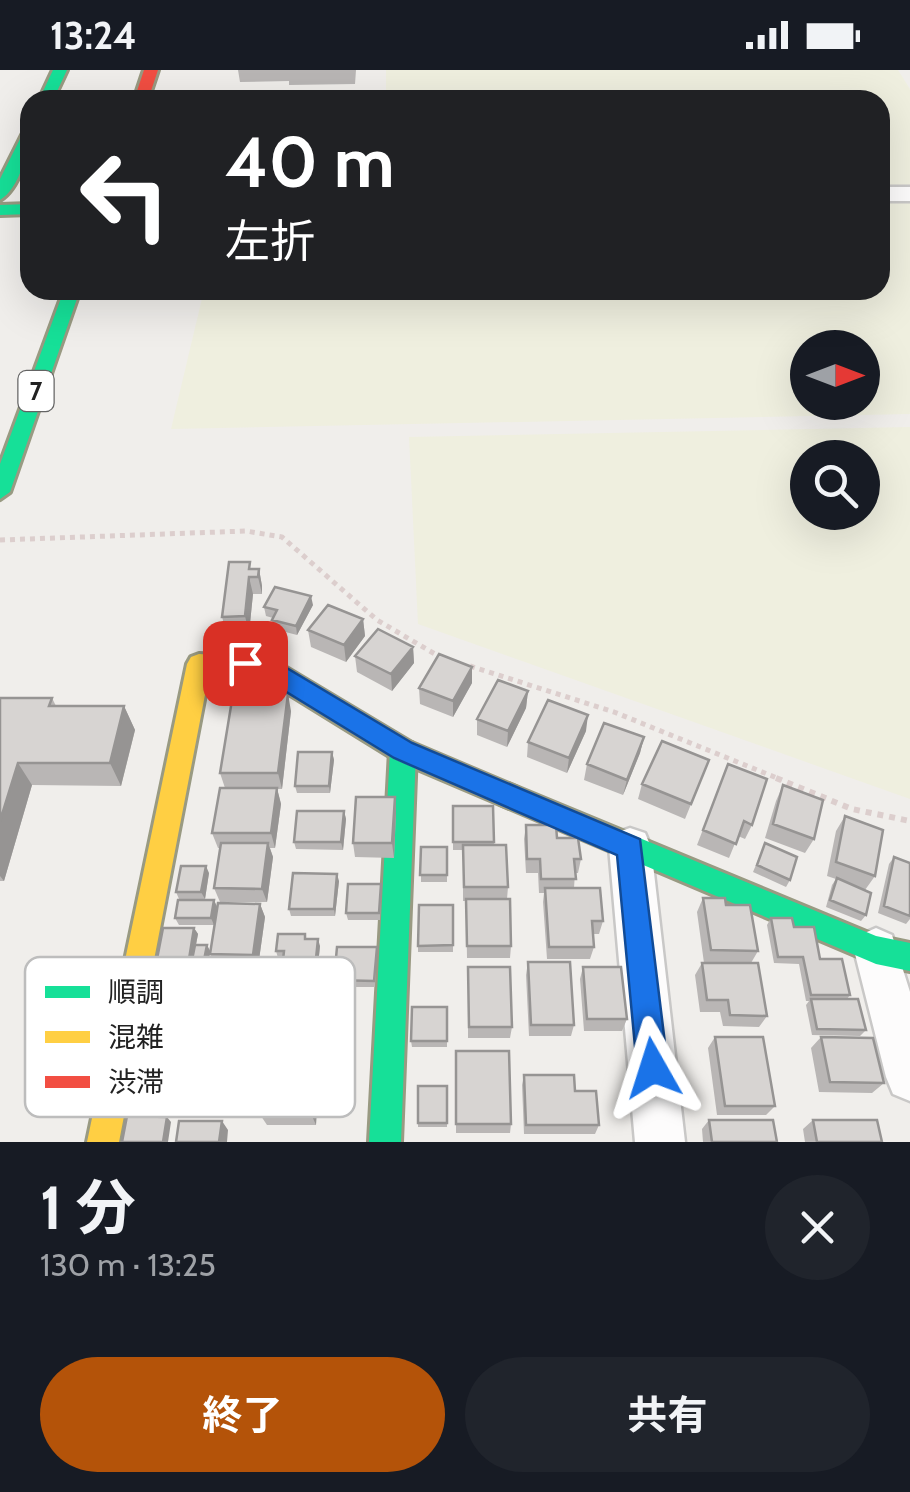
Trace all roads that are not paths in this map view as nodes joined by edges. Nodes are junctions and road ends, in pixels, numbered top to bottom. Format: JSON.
{"nodes":[{"id":1,"x":20,"y":154,"type":"edge"},
{"id":2,"x":5,"y":185,"type":"edge"},
{"id":3,"x":68,"y":300,"type":"edge"},
{"id":4,"x":0,"y":492,"type":"edge"},
{"id":5,"x":403,"y":750,"type":"junction"},
{"id":6,"x":630,"y":848,"type":"junction"},
{"id":7,"x":893,"y":954,"type":"edge"},
{"id":8,"x":140,"y":957,"type":"edge"},
{"id":9,"x":910,"y":1076,"type":"edge"},
{"id":10,"x":108,"y":1117,"type":"edge"},
{"id":11,"x":103,"y":1142,"type":"edge"},
{"id":12,"x":385,"y":1142,"type":"edge"},
{"id":13,"x":660,"y":1142,"type":"edge"}],
"edges":[{"from":1,"to":2,"type":"main road"},
{"from":3,"to":4,"type":"main road","number":"7"},
{"from":5,"to":6,"type":"main road"},
{"from":5,"to":8,"type":"main road"},
{"from":5,"to":12,"type":"main road"},
{"from":6,"to":7,"type":"main road"},
{"from":6,"to":13,"type":"street"},
{"from":7,"to":9,"type":"street"},
{"from":10,"to":11,"type":"main road"}]}
